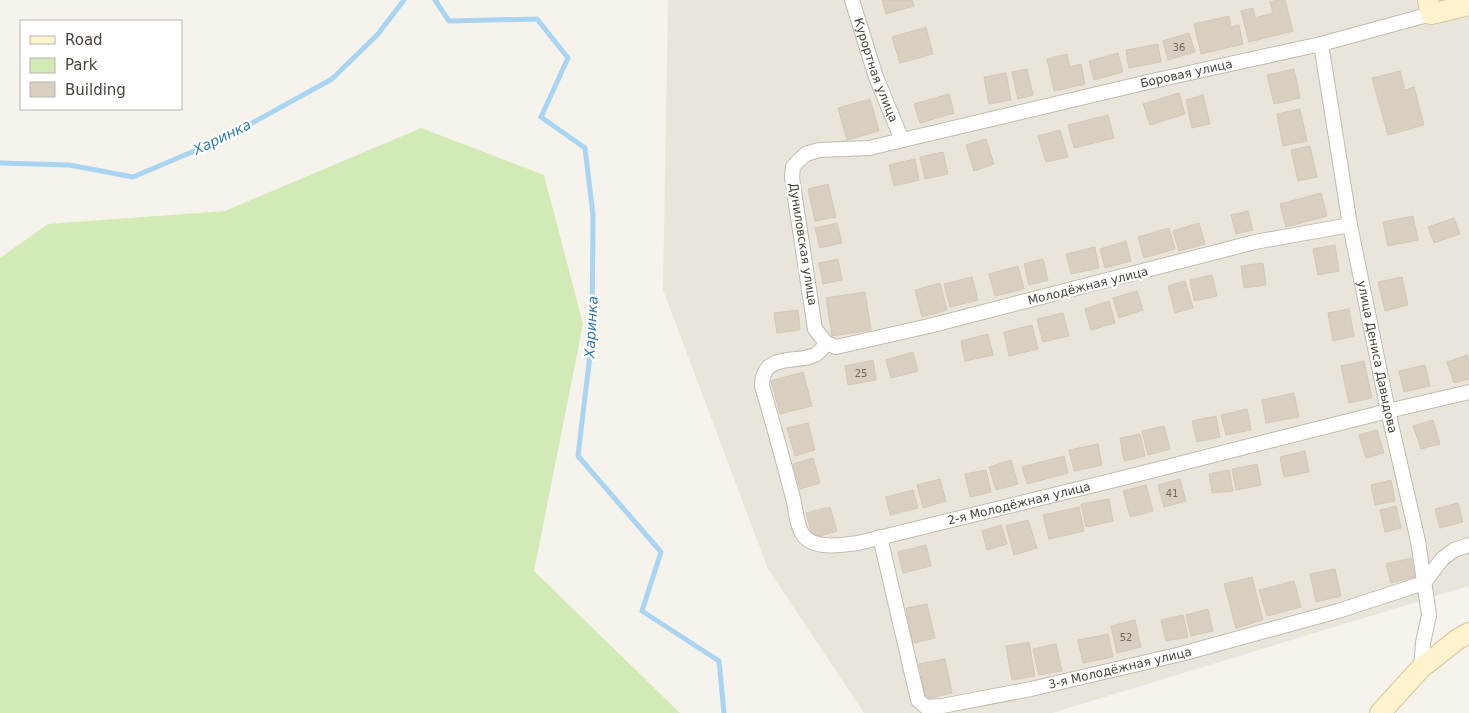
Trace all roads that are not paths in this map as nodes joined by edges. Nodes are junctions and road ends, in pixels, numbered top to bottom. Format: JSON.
{"nodes":[{"id":1,"x":852,"y":0,"type":"edge"},
{"id":2,"x":1469,"y":5,"type":"edge"},
{"id":3,"x":1430,"y":7,"type":"edge"},
{"id":4,"x":1321,"y":44,"type":"junction"},
{"id":5,"x":902,"y":140,"type":"junction"},
{"id":6,"x":1350,"y":225,"type":"junction"},
{"id":7,"x":826,"y":343,"type":"junction"},
{"id":8,"x":1469,"y":392,"type":"edge"},
{"id":9,"x":1388,"y":411,"type":"junction"},
{"id":10,"x":880,"y":537,"type":"junction"},
{"id":11,"x":1469,"y":545,"type":"edge"},
{"id":12,"x":1424,"y":582,"type":"junction"},
{"id":13,"x":1469,"y":633,"type":"edge"},
{"id":14,"x":1421,"y":668,"type":"junction"},
{"id":15,"x":1380,"y":713,"type":"edge"}],
"edges":[{"from":1,"to":5,"type":"street","name":"Курортная улица"},
{"from":2,"to":3,"type":"street","name":"Боровая улица"},
{"from":3,"to":4,"type":"street","name":"Боровая улица"},
{"from":4,"to":5,"type":"street","name":"Боровая улица"},
{"from":4,"to":6,"type":"street","name":"улица Дениса Давыдова"},
{"from":5,"to":7,"type":"street","name":"Дуниловская улица"},
{"from":6,"to":7,"type":"street","name":"Молодёжная улица"},
{"from":6,"to":9,"type":"street","name":"улица Дениса Давыдова"},
{"from":7,"to":10,"type":"street","name":"2-я Молодёжная улица"},
{"from":8,"to":9,"type":"street","name":"2-я Молодёжная улица"},
{"from":9,"to":10,"type":"street","name":"2-я Молодёжная улица"},
{"from":9,"to":12,"type":"street","name":"улица Дениса Давыдова"},
{"from":10,"to":12,"type":"street","name":"3-я Молодёжная улица"},
{"from":11,"to":12,"type":"street"},
{"from":12,"to":14,"type":"street","name":"улица Дениса Давыдова"},
{"from":13,"to":14,"type":"street"},
{"from":14,"to":15,"type":"street"}]}
